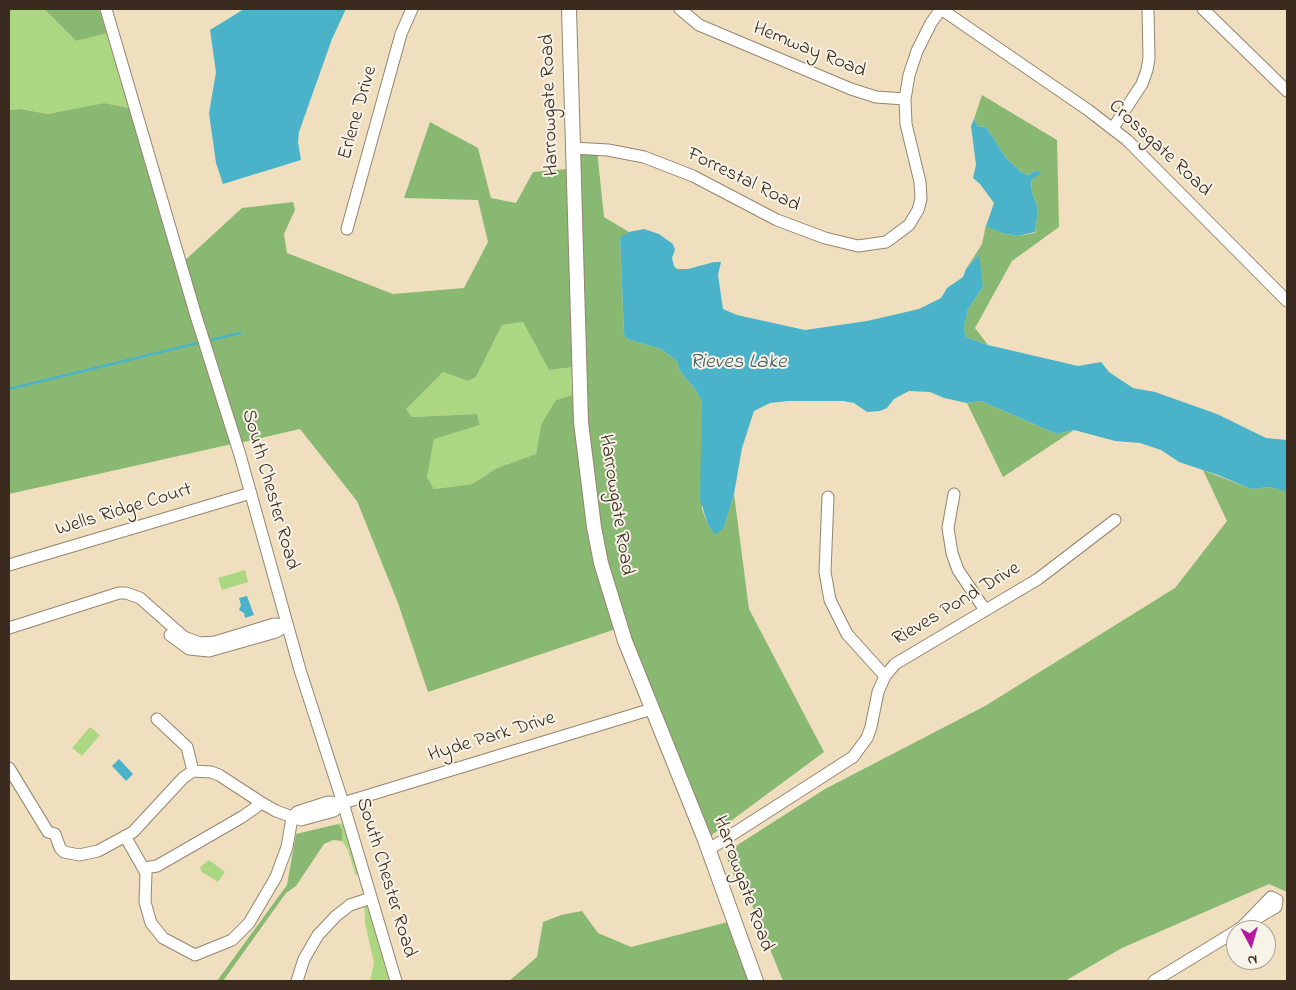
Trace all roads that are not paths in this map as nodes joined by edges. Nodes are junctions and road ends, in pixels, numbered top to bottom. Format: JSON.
{"nodes":[{"id":1,"x":106,"y":9,"type":"edge"},
{"id":2,"x":412,"y":9,"type":"edge"},
{"id":3,"x":568,"y":9,"type":"edge"},
{"id":4,"x":680,"y":9,"type":"edge"},
{"id":5,"x":941,"y":9,"type":"edge"},
{"id":6,"x":1148,"y":9,"type":"edge"},
{"id":7,"x":1203,"y":9,"type":"edge"},
{"id":8,"x":1287,"y":91,"type":"edge"},
{"id":9,"x":905,"y":99,"type":"junction"},
{"id":10,"x":1113,"y":128,"type":"junction"},
{"id":11,"x":573,"y":148,"type":"junction"},
{"id":12,"x":347,"y":229,"type":"dead end"},
{"id":13,"x":1287,"y":301,"type":"edge"},
{"id":14,"x":251,"y":493,"type":"junction"},
{"id":15,"x":954,"y":494,"type":"dead end"},
{"id":16,"x":828,"y":497,"type":"dead end"},
{"id":17,"x":1115,"y":520,"type":"dead end"},
{"id":18,"x":9,"y":565,"type":"edge"},
{"id":19,"x":985,"y":610,"type":"junction"},
{"id":20,"x":287,"y":625,"type":"junction"},
{"id":21,"x":9,"y":628,"type":"edge"},
{"id":22,"x":885,"y":676,"type":"junction"},
{"id":23,"x":652,"y":708,"type":"junction"},
{"id":24,"x":157,"y":718,"type":"dead end"},
{"id":25,"x":9,"y":768,"type":"edge"},
{"id":26,"x":193,"y":771,"type":"junction"},
{"id":27,"x":262,"y":803,"type":"junction"},
{"id":28,"x":343,"y":803,"type":"junction"},
{"id":29,"x":292,"y":818,"type":"junction"},
{"id":30,"x":125,"y":836,"type":"junction"},
{"id":31,"x":708,"y":850,"type":"junction"},
{"id":32,"x":144,"y":868,"type":"junction"},
{"id":33,"x":371,"y":898,"type":"junction"},
{"id":34,"x":1226,"y":936,"type":"edge"},
{"id":35,"x":297,"y":981,"type":"edge"},
{"id":36,"x":396,"y":981,"type":"edge"},
{"id":37,"x":756,"y":981,"type":"edge"},
{"id":38,"x":1154,"y":981,"type":"edge"}],
"edges":[{"from":1,"to":14,"type":"street","name":"South Chester Road"},
{"from":2,"to":12,"type":"street","name":"Erlene Drive"},
{"from":3,"to":11,"type":"main road","name":"Harrowgate Road"},
{"from":4,"to":9,"type":"street","name":"Hemway Road"},
{"from":5,"to":9,"type":"street"},
{"from":5,"to":10,"type":"street","name":"Crossgate Road"},
{"from":6,"to":10,"type":"street"},
{"from":7,"to":8,"type":"street"},
{"from":9,"to":11,"type":"street","name":"Forrestal Road"},
{"from":10,"to":13,"type":"street","name":"Crossgate Road"},
{"from":11,"to":23,"type":"main road","name":"Harrowgate Road"},
{"from":14,"to":18,"type":"street","name":"Wells Ridge Court"},
{"from":14,"to":20,"type":"street","name":"South Chester Road"},
{"from":15,"to":19,"type":"street"},
{"from":16,"to":22,"type":"street"},
{"from":17,"to":19,"type":"street","name":"Rieves Pond Drive"},
{"from":19,"to":22,"type":"street","name":"Rieves Pond Drive"},
{"from":20,"to":21,"type":"street"},
{"from":20,"to":28,"type":"street","name":"South Chester Road"},
{"from":22,"to":31,"type":"street","name":"Rieves Pond Drive"},
{"from":23,"to":28,"type":"street","name":"Hyde Park Drive"},
{"from":23,"to":31,"type":"main road","name":"Harrowgate Road"},
{"from":24,"to":26,"type":"street"},
{"from":25,"to":30,"type":"street"},
{"from":26,"to":27,"type":"street"},
{"from":26,"to":30,"type":"street"},
{"from":27,"to":29,"type":"street"},
{"from":27,"to":32,"type":"street"},
{"from":28,"to":29,"type":"street","name":"Hyde Park Drive"},
{"from":28,"to":33,"type":"street","name":"South Chester Road"},
{"from":29,"to":32,"type":"street"},
{"from":30,"to":32,"type":"street"},
{"from":31,"to":37,"type":"main road","name":"Harrowgate Road"},
{"from":33,"to":35,"type":"street"},
{"from":33,"to":36,"type":"street","name":"South Chester Road"},
{"from":34,"to":38,"type":"street"}]}
